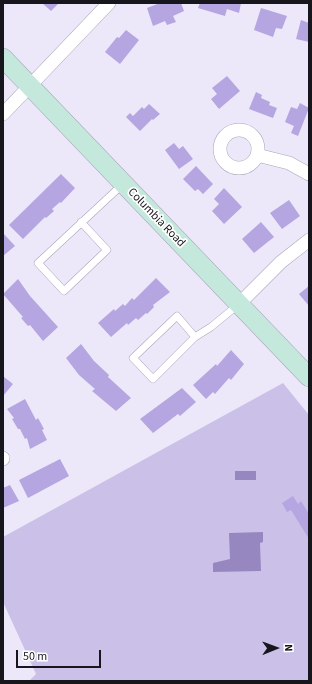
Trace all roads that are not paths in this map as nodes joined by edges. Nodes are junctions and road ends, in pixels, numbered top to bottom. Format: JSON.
{"nodes":[{"id":1,"x":109,"y":3,"type":"edge"},
{"id":2,"x":3,"y":58,"type":"edge"},
{"id":3,"x":30,"y":87,"type":"junction"},
{"id":4,"x":3,"y":114,"type":"edge"},
{"id":5,"x":257,"y":155,"type":"dead end"},
{"id":6,"x":309,"y":174,"type":"edge"},
{"id":7,"x":123,"y":184,"type":"junction"},
{"id":8,"x":82,"y":222,"type":"junction"},
{"id":9,"x":309,"y":240,"type":"edge"},
{"id":10,"x":239,"y":304,"type":"junction"},
{"id":11,"x":195,"y":337,"type":"junction"},
{"id":12,"x":309,"y":377,"type":"edge"}],
"edges":[{"from":1,"to":3,"type":"street"},
{"from":2,"to":3,"type":"street","name":"Columbia Road"},
{"from":3,"to":4,"type":"street"},
{"from":3,"to":7,"type":"street","name":"Columbia Road"},
{"from":5,"to":6,"type":"street"},
{"from":7,"to":8,"type":"lane"},
{"from":7,"to":10,"type":"street","name":"Columbia Road"},
{"from":8,"to":8,"type":"lane"},
{"from":9,"to":10,"type":"street"},
{"from":10,"to":11,"type":"lane"},
{"from":10,"to":12,"type":"street","name":"Columbia Road"},
{"from":11,"to":11,"type":"lane"}]}
